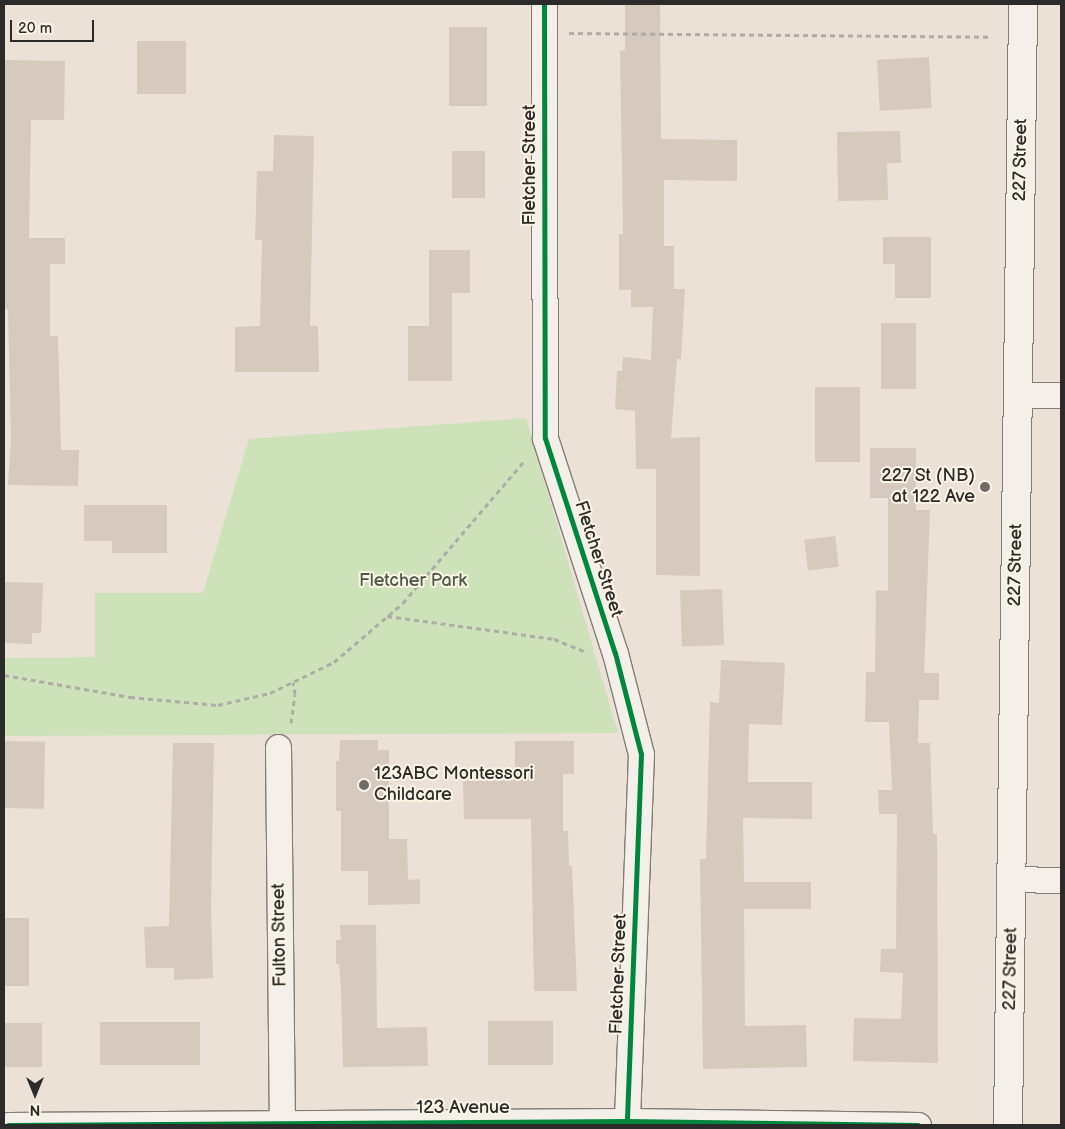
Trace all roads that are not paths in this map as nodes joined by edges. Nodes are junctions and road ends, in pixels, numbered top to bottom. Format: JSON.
{"nodes":[{"id":1,"x":544,"y":4,"type":"edge"},
{"id":2,"x":1023,"y":4,"type":"edge"},
{"id":3,"x":1019,"y":395,"type":"junction"},
{"id":4,"x":1061,"y":396,"type":"edge"},
{"id":5,"x":278,"y":747,"type":"road end"},
{"id":6,"x":1012,"y":880,"type":"junction"},
{"id":7,"x":1061,"y":880,"type":"edge"},
{"id":8,"x":627,"y":1121,"type":"junction"},
{"id":9,"x":282,"y":1123,"type":"junction"},
{"id":10,"x":8,"y":1125,"type":"edge"},
{"id":11,"x":918,"y":1125,"type":"edge"},
{"id":12,"x":1008,"y":1125,"type":"edge"}],
"edges":[{"from":1,"to":8,"type":"street","name":"Fletcher Street"},
{"from":2,"to":3,"type":"main road","name":"227 Street"},
{"from":3,"to":4,"type":"street"},
{"from":3,"to":6,"type":"main road","name":"227 Street"},
{"from":5,"to":9,"type":"street","name":"Fulton Street"},
{"from":6,"to":7,"type":"street"},
{"from":6,"to":12,"type":"main road","name":"227 Street"},
{"from":8,"to":9,"type":"street","name":"123 Avenue"},
{"from":8,"to":11,"type":"street","name":"123 Avenue"},
{"from":9,"to":10,"type":"street","name":"123 Avenue"}]}
